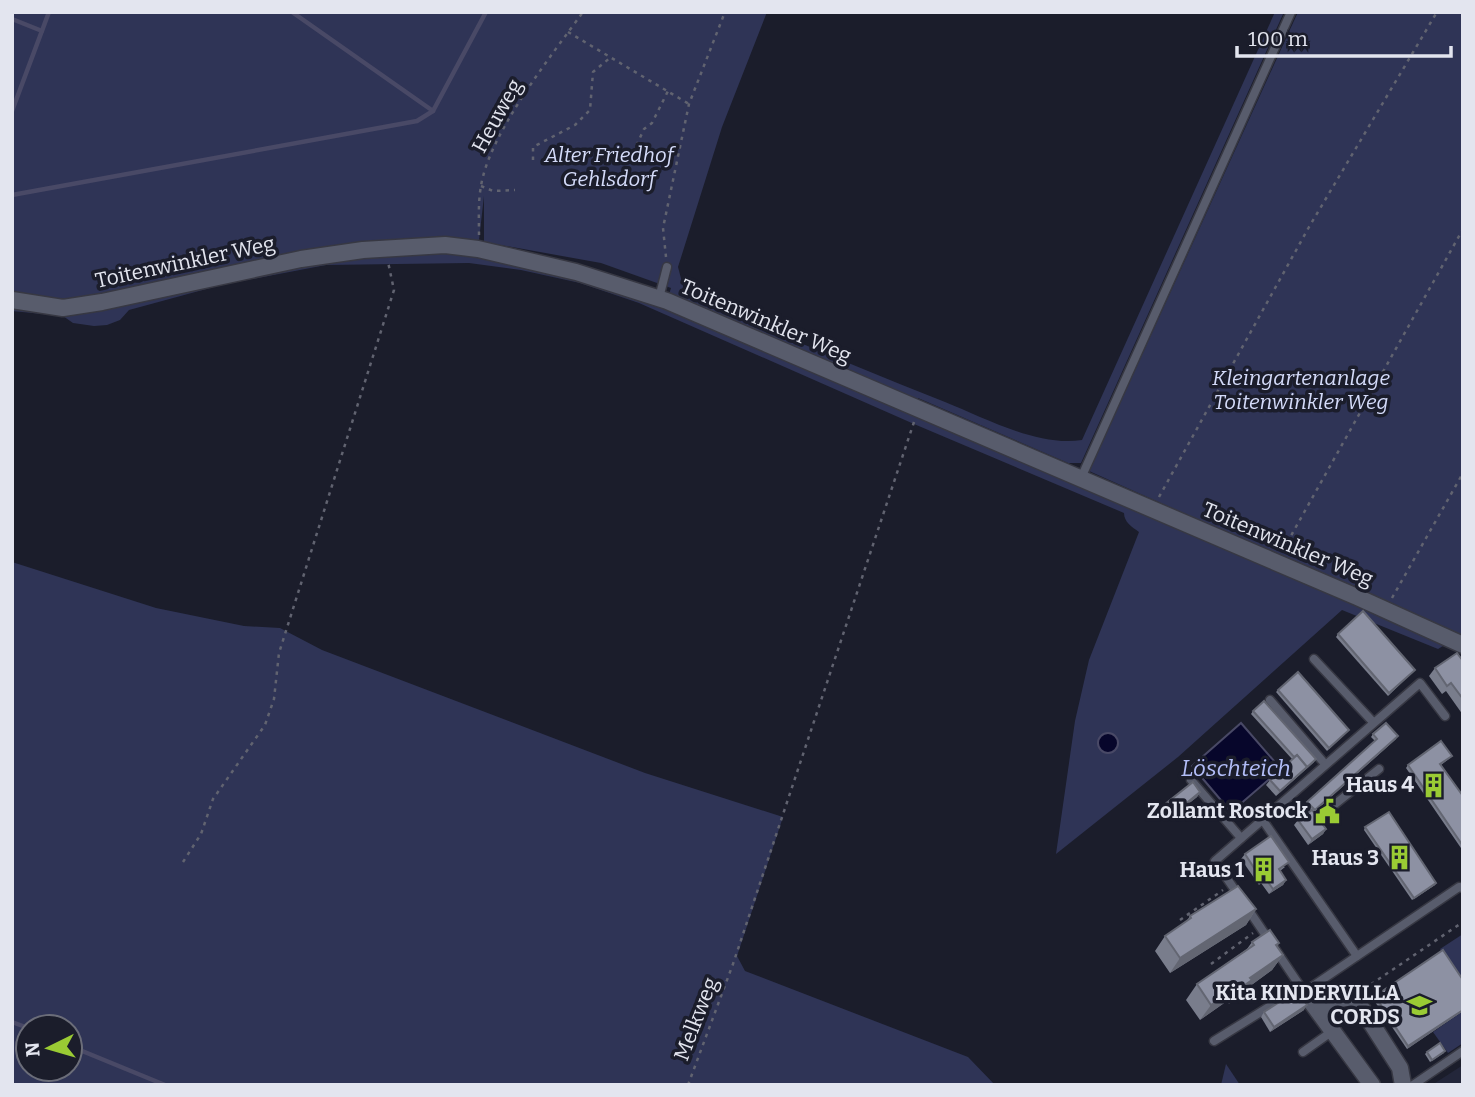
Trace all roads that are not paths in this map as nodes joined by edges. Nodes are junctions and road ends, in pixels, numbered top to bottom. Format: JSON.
{"nodes":[{"id":1,"x":1291,"y":12,"type":"edge"},
{"id":2,"x":667,"y":267,"type":"road end"},
{"id":3,"x":659,"y":298,"type":"junction"},
{"id":4,"x":12,"y":300,"type":"edge"},
{"id":5,"x":1081,"y":478,"type":"junction"},
{"id":6,"x":1463,"y":645,"type":"edge"},
{"id":7,"x":1314,"y":659,"type":"dead end"},
{"id":8,"x":1270,"y":700,"type":"dead end"},
{"id":9,"x":1445,"y":716,"type":"dead end"},
{"id":10,"x":1373,"y":722,"type":"junction"},
{"id":11,"x":1325,"y":764,"type":"junction"},
{"id":12,"x":1379,"y":769,"type":"dead end"},
{"id":13,"x":1191,"y":780,"type":"edge"},
{"id":14,"x":1319,"y":817,"type":"edge"},
{"id":15,"x":1262,"y":820,"type":"junction"},
{"id":16,"x":1241,"y":838,"type":"junction"},
{"id":17,"x":1463,"y":888,"type":"edge"},
{"id":18,"x":1357,"y":956,"type":"junction"},
{"id":19,"x":1303,"y":989,"type":"junction"},
{"id":20,"x":1321,"y":1012,"type":"junction"},
{"id":21,"x":1334,"y":1030,"type":"junction"},
{"id":22,"x":1214,"y":1041,"type":"dead end"},
{"id":23,"x":1463,"y":1051,"type":"edge"},
{"id":24,"x":1303,"y":1052,"type":"dead end"},
{"id":25,"x":1372,"y":1085,"type":"edge"},
{"id":26,"x":1403,"y":1085,"type":"edge"},
{"id":27,"x":1413,"y":1085,"type":"edge"}],
"edges":[{"from":1,"to":5,"type":"lane"},
{"from":2,"to":3,"type":"lane"},
{"from":3,"to":4,"type":"street","name":"Toitenwinkler Weg"},
{"from":3,"to":5,"type":"street","name":"Toitenwinkler Weg"},
{"from":5,"to":6,"type":"street","name":"Toitenwinkler Weg"},
{"from":7,"to":10,"type":"lane"},
{"from":8,"to":11,"type":"lane"},
{"from":9,"to":10,"type":"lane"},
{"from":10,"to":11,"type":"lane"},
{"from":11,"to":15,"type":"lane"},
{"from":12,"to":14,"type":"lane"},
{"from":13,"to":16,"type":"lane"},
{"from":15,"to":16,"type":"lane"},
{"from":15,"to":18,"type":"lane"},
{"from":16,"to":19,"type":"lane"},
{"from":17,"to":18,"type":"lane"},
{"from":18,"to":19,"type":"lane"},
{"from":19,"to":20,"type":"street"},
{"from":19,"to":22,"type":"lane"},
{"from":20,"to":21,"type":"street"},
{"from":20,"to":26,"type":"street"},
{"from":21,"to":24,"type":"lane"},
{"from":21,"to":25,"type":"street"},
{"from":23,"to":27,"type":"lane"}]}
